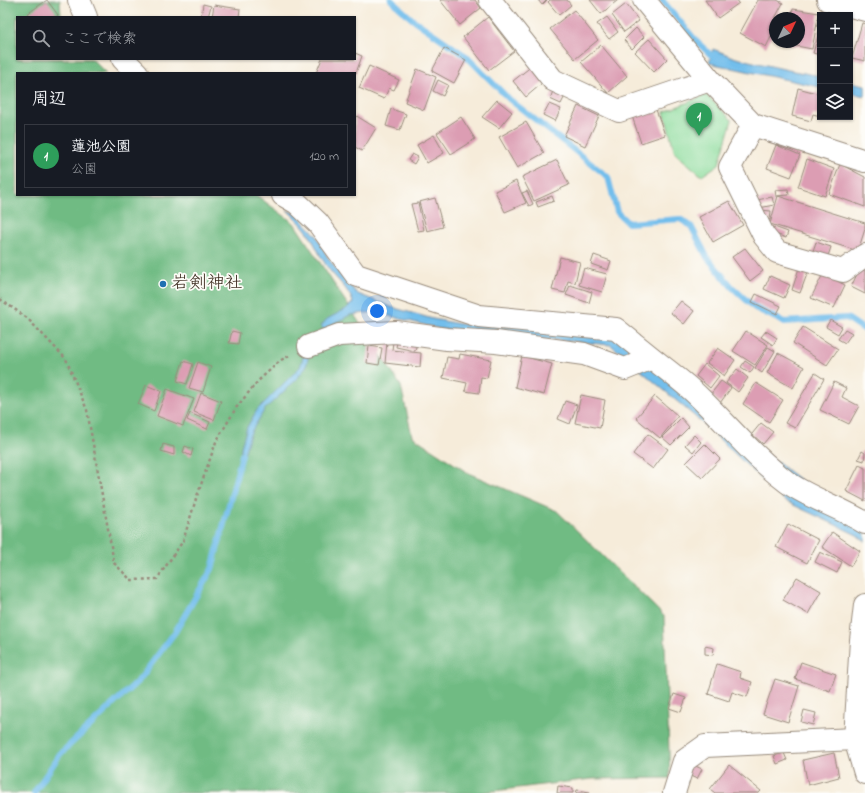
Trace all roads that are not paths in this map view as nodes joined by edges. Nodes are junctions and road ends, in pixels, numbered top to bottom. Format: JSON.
{"nodes":[{"id":1,"x":79,"y":0,"type":"edge"},
{"id":2,"x":490,"y":0,"type":"edge"},
{"id":3,"x":644,"y":0,"type":"edge"},
{"id":4,"x":828,"y":0,"type":"edge"},
{"id":5,"x":865,"y":10,"type":"edge"},
{"id":6,"x":86,"y":16,"type":"edge"},
{"id":7,"x":124,"y":60,"type":"edge"},
{"id":8,"x":136,"y":72,"type":"edge"},
{"id":9,"x":710,"y":80,"type":"junction"},
{"id":10,"x":753,"y":125,"type":"junction"},
{"id":11,"x":865,"y":161,"type":"edge"},
{"id":12,"x":285,"y":196,"type":"edge"},
{"id":13,"x":865,"y":255,"type":"edge"},
{"id":14,"x":309,"y":346,"type":"road end"},
{"id":15,"x":652,"y":358,"type":"junction"},
{"id":16,"x":865,"y":523,"type":"edge"},
{"id":17,"x":865,"y":605,"type":"edge"},
{"id":18,"x":855,"y":739,"type":"junction"},
{"id":19,"x":865,"y":773,"type":"edge"},
{"id":20,"x":674,"y":793,"type":"edge"}],
"edges":[{"from":1,"to":6,"type":"street"},
{"from":2,"to":9,"type":"street"},
{"from":3,"to":9,"type":"street"},
{"from":4,"to":5,"type":"street"},
{"from":7,"to":8,"type":"street"},
{"from":9,"to":10,"type":"street"},
{"from":10,"to":11,"type":"street"},
{"from":10,"to":13,"type":"street"},
{"from":12,"to":15,"type":"street"},
{"from":14,"to":15,"type":"street"},
{"from":15,"to":16,"type":"street"},
{"from":17,"to":18,"type":"street"},
{"from":18,"to":19,"type":"street"},
{"from":18,"to":20,"type":"street"}]}
